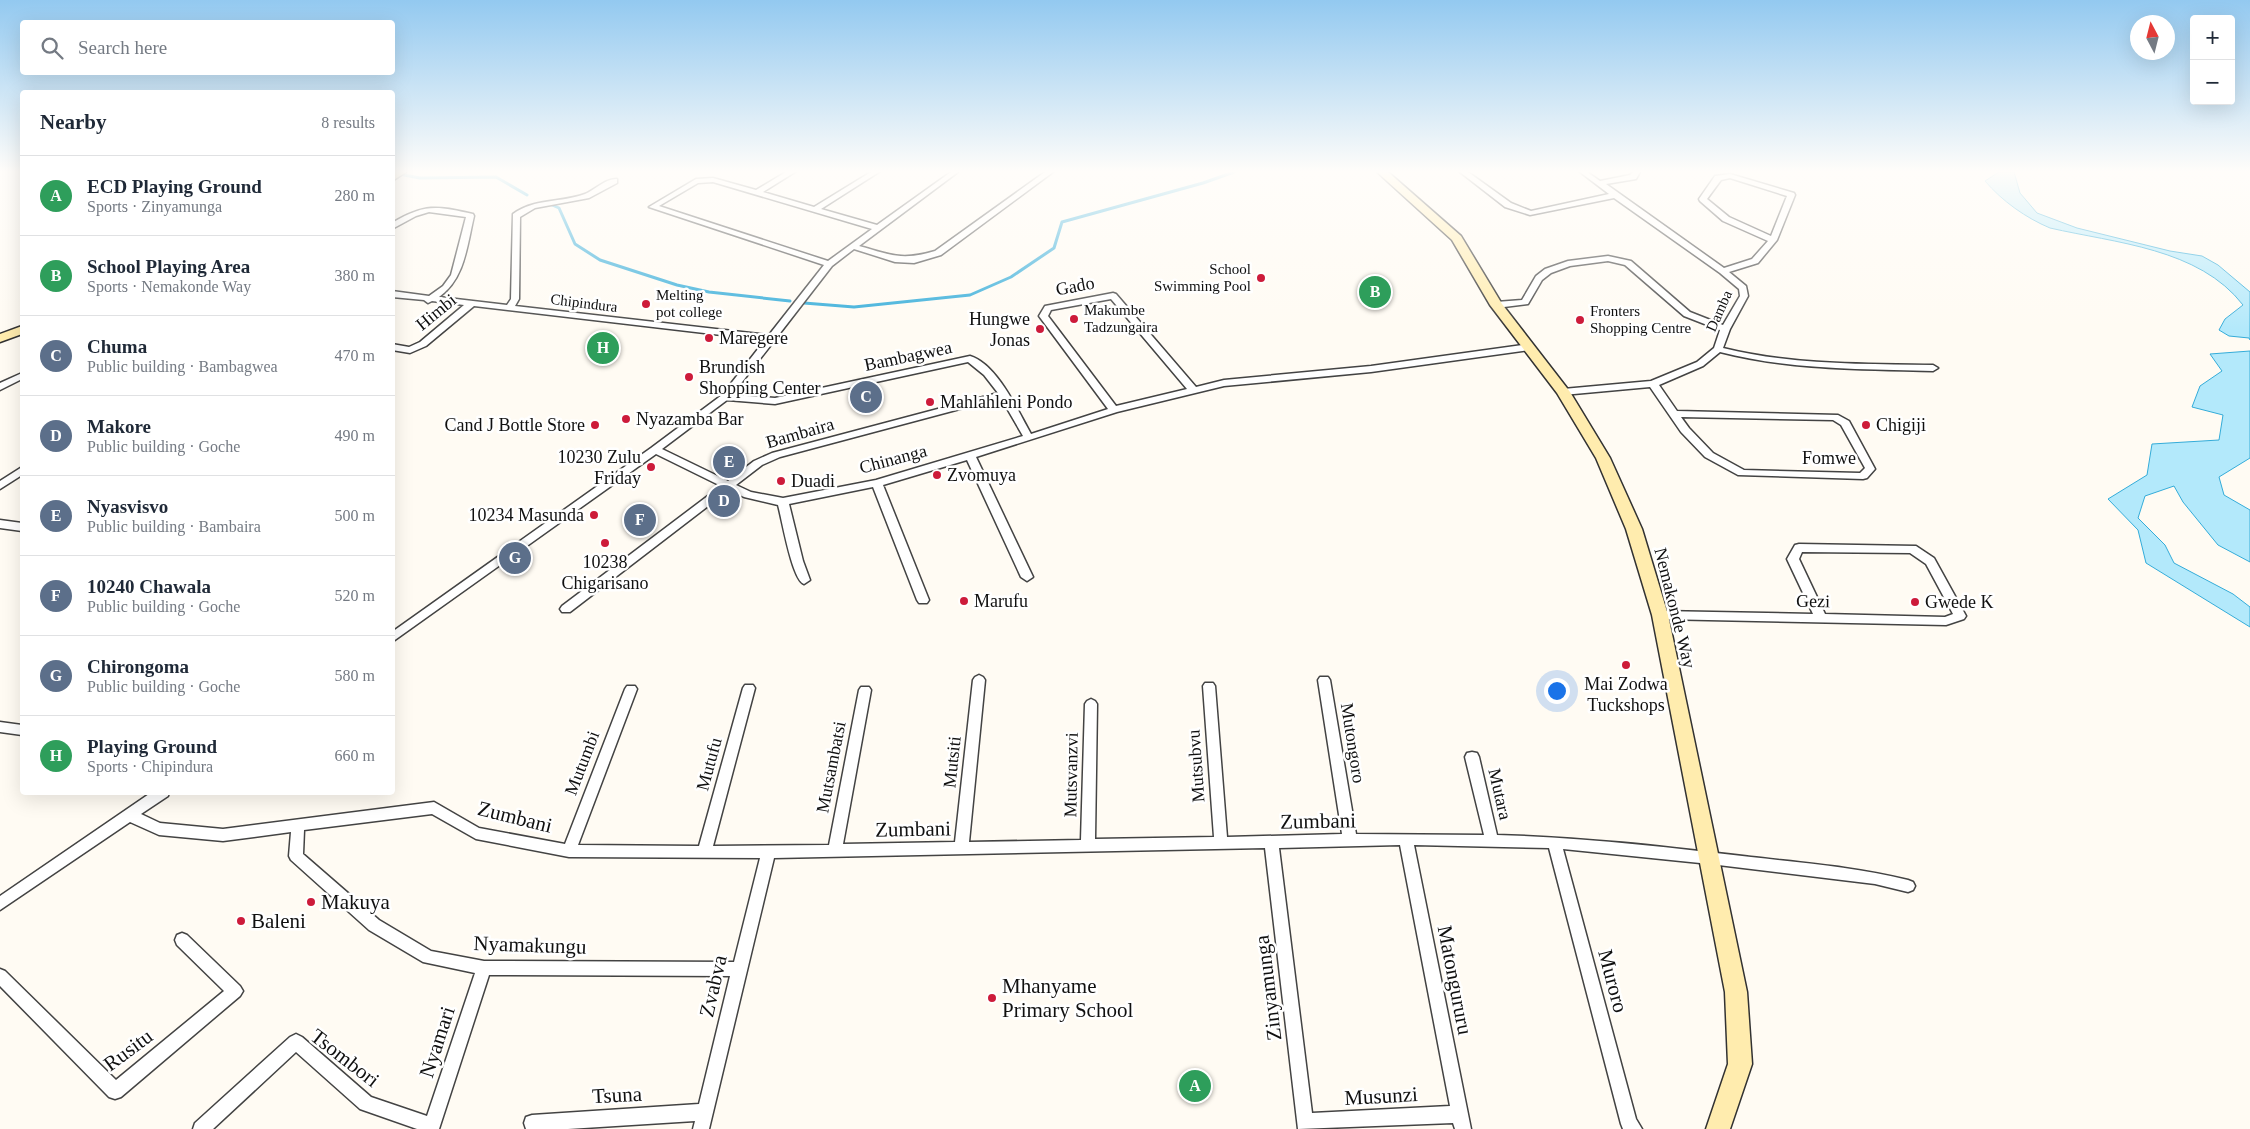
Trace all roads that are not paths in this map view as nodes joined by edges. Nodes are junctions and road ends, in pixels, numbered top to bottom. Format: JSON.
{"nodes":[{"id":1,"x":468,"y":225,"type":"edge"},
{"id":2,"x":516,"y":225,"type":"edge"},
{"id":3,"x":708,"y":225,"type":"edge"},
{"id":4,"x":866,"y":225,"type":"edge"},
{"id":5,"x":883,"y":225,"type":"edge"},
{"id":6,"x":977,"y":225,"type":"edge"},
{"id":7,"x":1442,"y":225,"type":"edge"},
{"id":8,"x":1659,"y":225,"type":"edge"},
{"id":9,"x":1739,"y":225,"type":"edge"},
{"id":10,"x":1779,"y":225,"type":"edge"},
{"id":11,"x":878,"y":228,"type":"junction"},
{"id":12,"x":1773,"y":240,"type":"junction"},
{"id":13,"x":852,"y":246,"type":"junction"},
{"id":14,"x":829,"y":264,"type":"junction"},
{"id":15,"x":1723,"y":271,"type":"junction"},
{"id":16,"x":395,"y":294,"type":"edge"},
{"id":17,"x":428,"y":300,"type":"junction"},
{"id":18,"x":471,"y":304,"type":"junction"},
{"id":19,"x":1496,"y":305,"type":"junction"},
{"id":20,"x":509,"y":308,"type":"junction"},
{"id":21,"x":1725,"y":329,"type":"junction"},
{"id":22,"x":20,"y":331,"type":"edge"},
{"id":23,"x":0,"y":338,"type":"edge"},
{"id":24,"x":773,"y":338,"type":"junction"},
{"id":25,"x":1529,"y":347,"type":"junction"},
{"id":26,"x":395,"y":348,"type":"edge"},
{"id":27,"x":1718,"y":348,"type":"junction"},
{"id":28,"x":1933,"y":368,"type":"dead end"},
{"id":29,"x":20,"y":377,"type":"edge"},
{"id":30,"x":1653,"y":384,"type":"junction"},
{"id":31,"x":0,"y":388,"type":"edge"},
{"id":32,"x":1193,"y":390,"type":"junction"},
{"id":33,"x":1563,"y":392,"type":"junction"},
{"id":34,"x":1003,"y":395,"type":"junction"},
{"id":35,"x":725,"y":397,"type":"junction"},
{"id":36,"x":1114,"y":410,"type":"junction"},
{"id":37,"x":1674,"y":414,"type":"junction"},
{"id":38,"x":1029,"y":438,"type":"junction"},
{"id":39,"x":655,"y":450,"type":"junction"},
{"id":40,"x":970,"y":456,"type":"junction"},
{"id":41,"x":20,"y":471,"type":"edge"},
{"id":42,"x":877,"y":483,"type":"junction"},
{"id":43,"x":729,"y":485,"type":"junction"},
{"id":44,"x":0,"y":486,"type":"edge"},
{"id":45,"x":783,"y":502,"type":"junction"},
{"id":46,"x":0,"y":524,"type":"edge"},
{"id":47,"x":20,"y":526,"type":"edge"},
{"id":48,"x":1027,"y":577,"type":"dead end"},
{"id":49,"x":804,"y":580,"type":"dead end"},
{"id":50,"x":923,"y":600,"type":"dead end"},
{"id":51,"x":566,"y":609,"type":"dead end"},
{"id":52,"x":1660,"y":615,"type":"junction"},
{"id":53,"x":1821,"y":618,"type":"junction"},
{"id":54,"x":395,"y":636,"type":"edge"},
{"id":55,"x":980,"y":680,"type":"dead end"},
{"id":56,"x":1324,"y":680,"type":"dead end"},
{"id":57,"x":1209,"y":686,"type":"dead end"},
{"id":58,"x":749,"y":688,"type":"dead end"},
{"id":59,"x":631,"y":689,"type":"dead end"},
{"id":60,"x":865,"y":690,"type":"dead end"},
{"id":61,"x":1091,"y":704,"type":"dead end"},
{"id":62,"x":0,"y":727,"type":"edge"},
{"id":63,"x":20,"y":730,"type":"edge"},
{"id":64,"x":1472,"y":757,"type":"dead end"},
{"id":65,"x":159,"y":795,"type":"edge"},
{"id":66,"x":129,"y":815,"type":"junction"},
{"id":67,"x":298,"y":824,"type":"junction"},
{"id":68,"x":1406,"y":839,"type":"junction"},
{"id":69,"x":1350,"y":840,"type":"junction"},
{"id":70,"x":1492,"y":841,"type":"junction"},
{"id":71,"x":1272,"y":842,"type":"junction"},
{"id":72,"x":1554,"y":842,"type":"junction"},
{"id":73,"x":1221,"y":843,"type":"junction"},
{"id":74,"x":1088,"y":846,"type":"junction"},
{"id":75,"x":961,"y":848,"type":"junction"},
{"id":76,"x":705,"y":850,"type":"junction"},
{"id":77,"x":569,"y":851,"type":"junction"},
{"id":78,"x":835,"y":851,"type":"junction"},
{"id":79,"x":768,"y":852,"type":"junction"},
{"id":80,"x":1710,"y":858,"type":"junction"},
{"id":81,"x":1908,"y":886,"type":"dead end"},
{"id":82,"x":0,"y":904,"type":"edge"},
{"id":83,"x":182,"y":940,"type":"dead end"},
{"id":84,"x":484,"y":968,"type":"junction"},
{"id":85,"x":739,"y":969,"type":"junction"},
{"id":86,"x":0,"y":976,"type":"edge"},
{"id":87,"x":705,"y":1112,"type":"junction"},
{"id":88,"x":532,"y":1122,"type":"dead end"},
{"id":89,"x":1461,"y":1122,"type":"edge"},
{"id":90,"x":1305,"y":1126,"type":"edge"},
{"id":91,"x":431,"y":1128,"type":"edge"},
{"id":92,"x":201,"y":1129,"type":"edge"},
{"id":93,"x":701,"y":1129,"type":"edge"},
{"id":94,"x":1634,"y":1129,"type":"edge"},
{"id":95,"x":1718,"y":1129,"type":"edge"}],
"edges":[{"from":1,"to":17,"type":"street"},
{"from":2,"to":20,"type":"street"},
{"from":3,"to":14,"type":"street"},
{"from":4,"to":11,"type":"street"},
{"from":5,"to":11,"type":"street"},
{"from":6,"to":13,"type":"street"},
{"from":7,"to":19,"type":"street","name":"Nemakonde Way"},
{"from":8,"to":15,"type":"street","name":"Damba"},
{"from":9,"to":12,"type":"street"},
{"from":10,"to":12,"type":"street"},
{"from":11,"to":13,"type":"street"},
{"from":12,"to":15,"type":"street"},
{"from":13,"to":14,"type":"street"},
{"from":14,"to":24,"type":"street"},
{"from":15,"to":21,"type":"street","name":"Damba"},
{"from":16,"to":17,"type":"street","name":"Chipindura"},
{"from":17,"to":18,"type":"street","name":"Chipindura"},
{"from":18,"to":20,"type":"street","name":"Chipindura"},
{"from":18,"to":26,"type":"street","name":"Himbi"},
{"from":19,"to":21,"type":"street"},
{"from":19,"to":25,"type":"street","name":"Nemakonde Way"},
{"from":20,"to":24,"type":"street","name":"Chipindura"},
{"from":21,"to":27,"type":"street","name":"Damba"},
{"from":22,"to":23,"type":"street"},
{"from":24,"to":35,"type":"street"},
{"from":25,"to":32,"type":"street","name":"Chinanga"},
{"from":25,"to":33,"type":"street","name":"Nemakonde Way"},
{"from":27,"to":28,"type":"street"},
{"from":27,"to":30,"type":"street","name":"Damba"},
{"from":29,"to":31,"type":"street"},
{"from":30,"to":33,"type":"street","name":"Damba"},
{"from":30,"to":37,"type":"street","name":"Fomwe"},
{"from":32,"to":36,"type":"street","name":"Chinanga"},
{"from":32,"to":36,"type":"street","name":"Gado"},
{"from":33,"to":52,"type":"street","name":"Nemakonde Way"},
{"from":34,"to":35,"type":"street","name":"Bambagwea"},
{"from":34,"to":38,"type":"street","name":"Bambagwea"},
{"from":34,"to":43,"type":"street","name":"Bambaira"},
{"from":35,"to":39,"type":"street"},
{"from":36,"to":38,"type":"street","name":"Chinanga"},
{"from":37,"to":37,"type":"street","name":"Fomwe"},
{"from":38,"to":40,"type":"street","name":"Chinanga"},
{"from":39,"to":43,"type":"street","name":"Chinanga"},
{"from":39,"to":54,"type":"street"},
{"from":40,"to":42,"type":"street","name":"Chinanga"},
{"from":40,"to":48,"type":"street"},
{"from":41,"to":44,"type":"street"},
{"from":42,"to":45,"type":"street","name":"Chinanga"},
{"from":42,"to":50,"type":"street"},
{"from":43,"to":45,"type":"street","name":"Chinanga"},
{"from":43,"to":51,"type":"street","name":"Bambaira"},
{"from":45,"to":49,"type":"street"},
{"from":46,"to":47,"type":"street"},
{"from":52,"to":53,"type":"street","name":"Gezi"},
{"from":52,"to":80,"type":"street","name":"Nemakonde Way"},
{"from":53,"to":53,"type":"street","name":"Gezi"},
{"from":55,"to":75,"type":"street","name":"Mutsiti"},
{"from":56,"to":69,"type":"street","name":"Mutongoro"},
{"from":57,"to":73,"type":"street","name":"Mutsubvu"},
{"from":58,"to":76,"type":"street","name":"Mutufu"},
{"from":59,"to":77,"type":"street","name":"Mutumbi"},
{"from":60,"to":78,"type":"street","name":"Mutsambatsi"},
{"from":61,"to":74,"type":"street","name":"Mutsvanzvi"},
{"from":62,"to":63,"type":"street"},
{"from":64,"to":70,"type":"street","name":"Mutara"},
{"from":65,"to":66,"type":"street"},
{"from":66,"to":67,"type":"street","name":"Zumbani"},
{"from":66,"to":82,"type":"street"},
{"from":67,"to":77,"type":"street","name":"Zumbani"},
{"from":67,"to":84,"type":"street","name":"Nyamakungu"},
{"from":68,"to":69,"type":"street","name":"Zumbani"},
{"from":68,"to":70,"type":"street","name":"Zumbani"},
{"from":68,"to":89,"type":"street","name":"Matongururu"},
{"from":69,"to":71,"type":"street","name":"Zumbani"},
{"from":70,"to":72,"type":"street","name":"Zumbani"},
{"from":71,"to":73,"type":"street","name":"Zumbani"},
{"from":71,"to":90,"type":"street","name":"Zinyamunga"},
{"from":72,"to":80,"type":"street","name":"Zumbani"},
{"from":72,"to":94,"type":"street","name":"Muroro"},
{"from":73,"to":74,"type":"street","name":"Zumbani"},
{"from":74,"to":75,"type":"street","name":"Zumbani"},
{"from":75,"to":78,"type":"street","name":"Zumbani"},
{"from":76,"to":77,"type":"street","name":"Zumbani"},
{"from":76,"to":79,"type":"street","name":"Zumbani"},
{"from":78,"to":79,"type":"street","name":"Zumbani"},
{"from":79,"to":85,"type":"street","name":"Zvabva"},
{"from":80,"to":81,"type":"street","name":"Zumbani"},
{"from":80,"to":95,"type":"street","name":"Nemakonde Way"},
{"from":83,"to":86,"type":"street","name":"Rusitu"},
{"from":84,"to":85,"type":"street","name":"Nyamakungu"},
{"from":84,"to":91,"type":"street","name":"Nyamari"},
{"from":85,"to":87,"type":"street","name":"Zvabva"},
{"from":87,"to":88,"type":"street","name":"Tsuna"},
{"from":87,"to":93,"type":"street","name":"Zvabva"},
{"from":89,"to":90,"type":"street","name":"Musunzi"},
{"from":91,"to":92,"type":"street","name":"Tsombori"}]}
